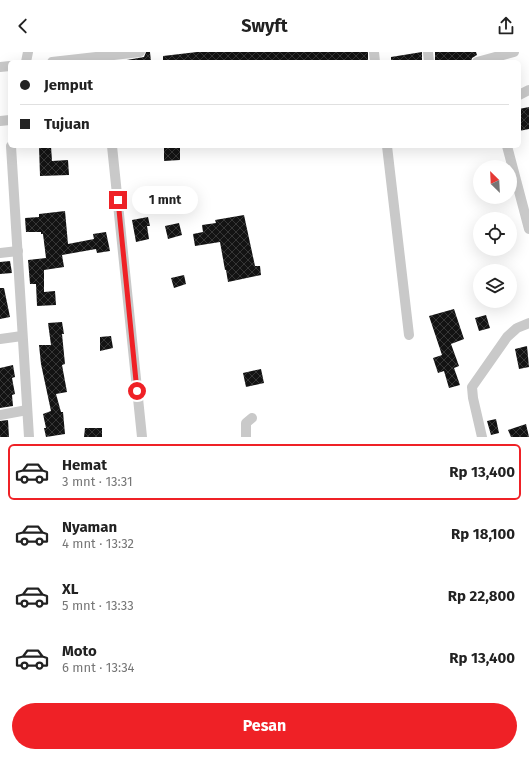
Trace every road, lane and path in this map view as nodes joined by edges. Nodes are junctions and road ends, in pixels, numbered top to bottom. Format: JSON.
{"nodes":[{"id":1,"x":140,"y":52,"type":"edge"},
{"id":2,"x":514,"y":52,"type":"edge"},
{"id":3,"x":481,"y":59,"type":"edge"},
{"id":4,"x":70,"y":60,"type":"edge"},
{"id":5,"x":11,"y":148,"type":"edge"},
{"id":6,"x":112,"y":148,"type":"edge"},
{"id":7,"x":387,"y":148,"type":"edge"},
{"id":8,"x":508,"y":148,"type":"edge"},
{"id":9,"x":529,"y":230,"type":"edge"},
{"id":10,"x":18,"y":251,"type":"junction"},
{"id":11,"x":0,"y":253,"type":"edge"},
{"id":12,"x":529,"y":323,"type":"edge"},
{"id":13,"x":409,"y":335,"type":"dead end"},
{"id":14,"x":22,"y":336,"type":"junction"},
{"id":15,"x":0,"y":339,"type":"edge"},
{"id":16,"x":27,"y":410,"type":"junction"},
{"id":17,"x":0,"y":415,"type":"edge"},
{"id":18,"x":252,"y":418,"type":"dead end"},
{"id":19,"x":29,"y":437,"type":"edge"},
{"id":20,"x":142,"y":437,"type":"edge"},
{"id":21,"x":246,"y":437,"type":"edge"},
{"id":22,"x":482,"y":437,"type":"edge"}],
"edges":[{"from":1,"to":4,"type":"street"},
{"from":2,"to":3,"type":"street"},
{"from":5,"to":10,"type":"street"},
{"from":6,"to":20,"type":"street"},
{"from":7,"to":13,"type":"street"},
{"from":8,"to":9,"type":"street"},
{"from":10,"to":11,"type":"street"},
{"from":10,"to":14,"type":"street"},
{"from":12,"to":22,"type":"street"},
{"from":14,"to":15,"type":"street"},
{"from":14,"to":16,"type":"street"},
{"from":16,"to":17,"type":"street"},
{"from":16,"to":19,"type":"street"},
{"from":18,"to":21,"type":"street"}]}
